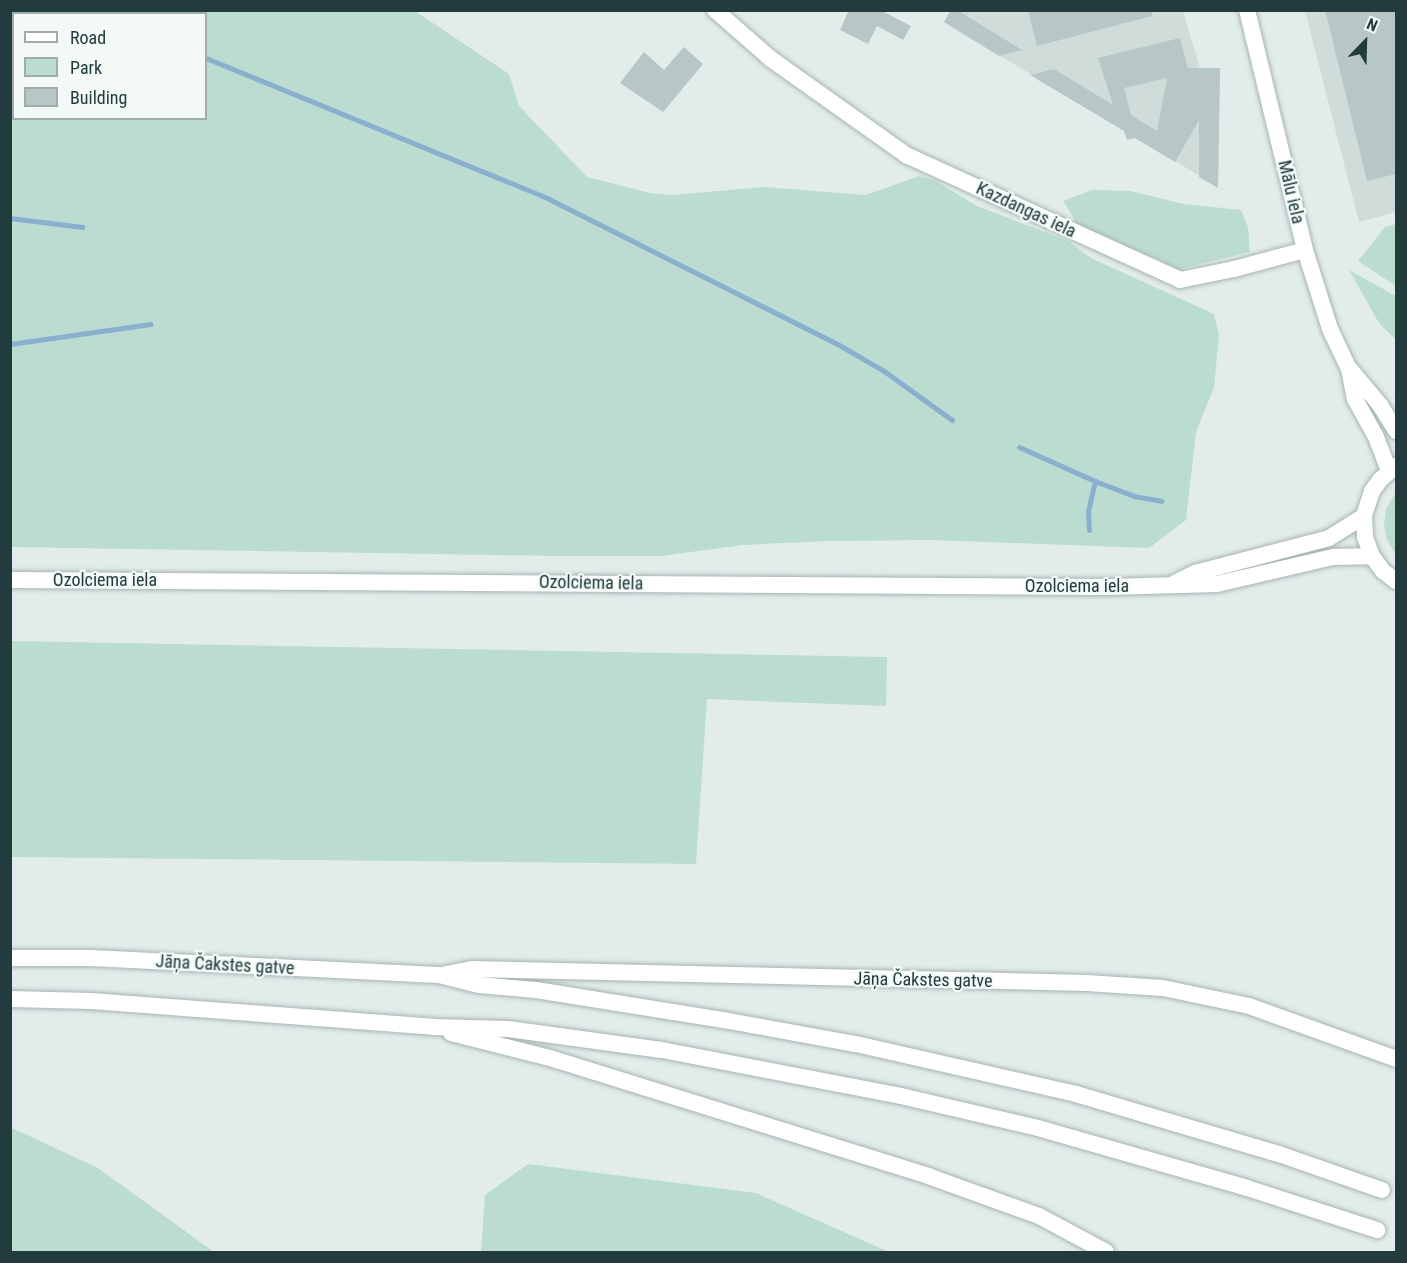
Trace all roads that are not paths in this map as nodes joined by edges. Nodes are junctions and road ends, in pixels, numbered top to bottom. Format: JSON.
{"nodes":[{"id":1,"x":715,"y":10,"type":"edge"},
{"id":2,"x":1247,"y":10,"type":"edge"},
{"id":3,"x":1305,"y":250,"type":"junction"},
{"id":4,"x":1349,"y":369,"type":"junction"},
{"id":5,"x":1396,"y":431,"type":"edge"},
{"id":6,"x":1393,"y":468,"type":"edge"},
{"id":7,"x":1364,"y":516,"type":"junction"},
{"id":8,"x":1372,"y":556,"type":"junction"},
{"id":9,"x":10,"y":580,"type":"edge"},
{"id":10,"x":1396,"y":581,"type":"edge"},
{"id":11,"x":1171,"y":585,"type":"junction"},
{"id":12,"x":10,"y":958,"type":"edge"},
{"id":13,"x":438,"y":975,"type":"junction"},
{"id":14,"x":10,"y":999,"type":"edge"},
{"id":15,"x":433,"y":1027,"type":"junction"},
{"id":16,"x":1396,"y":1059,"type":"edge"},
{"id":17,"x":1382,"y":1190,"type":"dead end"},
{"id":18,"x":1377,"y":1230,"type":"dead end"},
{"id":19,"x":1106,"y":1252,"type":"edge"}],
"edges":[{"from":1,"to":3,"type":"street","name":"Kazdangas iela"},
{"from":2,"to":3,"type":"street","name":"Mālu iela"},
{"from":3,"to":4,"type":"street","name":"Mālu iela"},
{"from":4,"to":5,"type":"street","name":"Mālu iela"},
{"from":4,"to":6,"type":"street","name":"Mālu iela"},
{"from":6,"to":7,"type":"street"},
{"from":7,"to":8,"type":"street"},
{"from":7,"to":11,"type":"street","name":"Ozolciema iela"},
{"from":8,"to":10,"type":"street"},
{"from":8,"to":11,"type":"street","name":"Ozolciema iela"},
{"from":9,"to":11,"type":"street","name":"Ozolciema iela"},
{"from":12,"to":13,"type":"street","name":"Jāņa Čakstes gatve"},
{"from":13,"to":16,"type":"street","name":"Jāņa Čakstes gatve"},
{"from":13,"to":17,"type":"street","name":"Jāņa Čakstes gatve"},
{"from":14,"to":15,"type":"street"},
{"from":15,"to":18,"type":"street"},
{"from":15,"to":19,"type":"street"}]}
